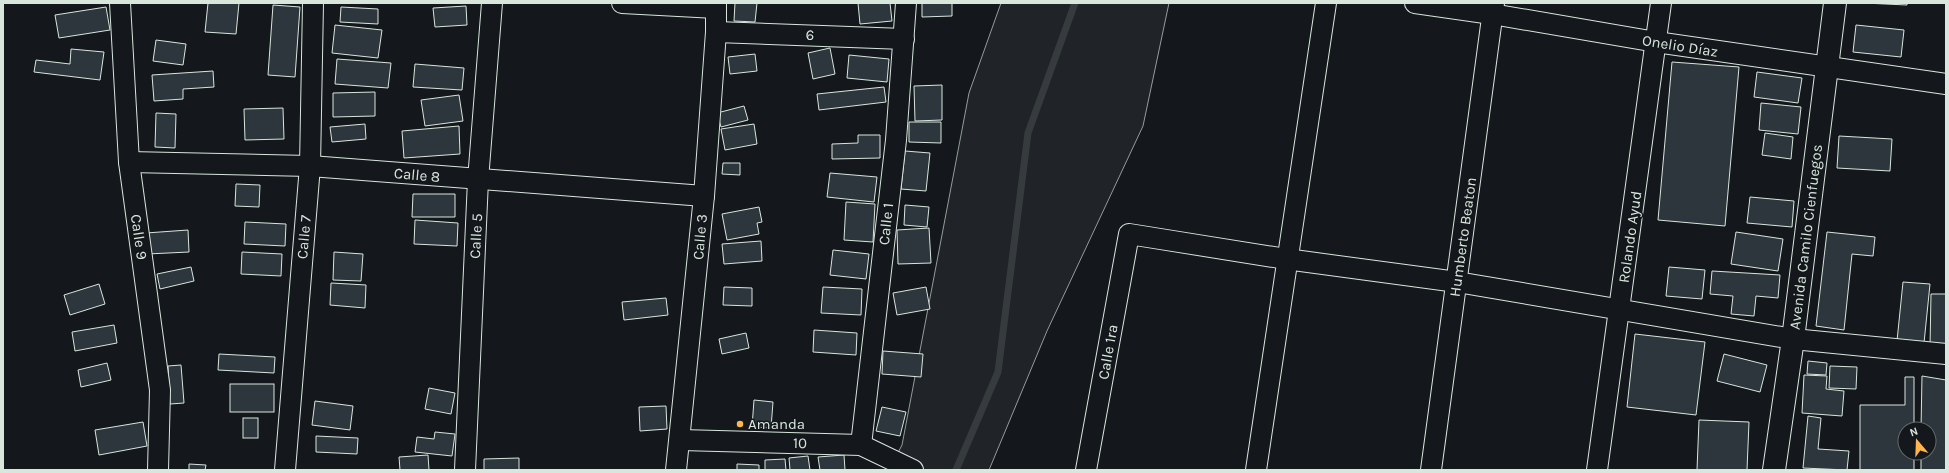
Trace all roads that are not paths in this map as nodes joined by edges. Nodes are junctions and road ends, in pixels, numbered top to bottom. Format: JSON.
{"nodes":[{"id":1,"x":120,"y":3,"type":"edge"},
{"id":2,"x":313,"y":3,"type":"edge"},
{"id":3,"x":492,"y":3,"type":"edge"},
{"id":4,"x":622,"y":3,"type":"edge"},
{"id":5,"x":906,"y":3,"type":"edge"},
{"id":6,"x":1326,"y":3,"type":"edge"},
{"id":7,"x":1415,"y":3,"type":"edge"},
{"id":8,"x":1661,"y":3,"type":"edge"},
{"id":9,"x":1835,"y":3,"type":"edge"},
{"id":10,"x":716,"y":6,"type":"edge"},
{"id":11,"x":1493,"y":9,"type":"edge"},
{"id":12,"x":716,"y":32,"type":"junction"},
{"id":13,"x":904,"y":39,"type":"junction"},
{"id":14,"x":1656,"y":42,"type":"junction"},
{"id":15,"x":1827,"y":68,"type":"junction"},
{"id":16,"x":1946,"y":84,"type":"edge"},
{"id":17,"x":129,"y":162,"type":"junction"},
{"id":18,"x":310,"y":166,"type":"junction"},
{"id":19,"x":478,"y":180,"type":"junction"},
{"id":20,"x":704,"y":196,"type":"junction"},
{"id":21,"x":1286,"y":259,"type":"junction"},
{"id":22,"x":1457,"y":282,"type":"junction"},
{"id":23,"x":1620,"y":309,"type":"junction"},
{"id":24,"x":1793,"y":339,"type":"junction"},
{"id":25,"x":1946,"y":354,"type":"edge"},
{"id":26,"x":680,"y":440,"type":"junction"},
{"id":27,"x":861,"y":445,"type":"junction"},
{"id":28,"x":158,"y":470,"type":"edge"},
{"id":29,"x":285,"y":470,"type":"edge"},
{"id":30,"x":465,"y":470,"type":"edge"},
{"id":31,"x":676,"y":470,"type":"edge"},
{"id":32,"x":913,"y":470,"type":"edge"},
{"id":33,"x":1086,"y":470,"type":"edge"},
{"id":34,"x":1256,"y":470,"type":"edge"},
{"id":35,"x":1431,"y":470,"type":"edge"},
{"id":36,"x":1597,"y":470,"type":"edge"},
{"id":37,"x":1774,"y":470,"type":"edge"}],
"edges":[{"from":1,"to":17,"type":"street","name":"Calle 9"},
{"from":2,"to":18,"type":"street","name":"Calle 7"},
{"from":3,"to":19,"type":"street","name":"Calle 5"},
{"from":4,"to":10,"type":"street"},
{"from":5,"to":13,"type":"street","name":"Calle 1"},
{"from":6,"to":21,"type":"street"},
{"from":7,"to":11,"type":"street","name":"Onelio Díaz"},
{"from":8,"to":14,"type":"street","name":"Rolando Ayud"},
{"from":9,"to":15,"type":"main road","name":"Avenida Camilo Cienfuegos"},
{"from":10,"to":12,"type":"street","name":"Calle 3"},
{"from":11,"to":14,"type":"street","name":"Onelio Díaz"},
{"from":11,"to":22,"type":"street","name":"Humberto Beaton"},
{"from":12,"to":13,"type":"street","name":"6"},
{"from":12,"to":20,"type":"street","name":"Calle 3"},
{"from":13,"to":27,"type":"street","name":"Calle 1"},
{"from":14,"to":15,"type":"street","name":"Onelio Díaz"},
{"from":14,"to":23,"type":"street","name":"Rolando Ayud"},
{"from":15,"to":16,"type":"street","name":"Onelio Díaz"},
{"from":15,"to":24,"type":"main road","name":"Avenida Camilo Cienfuegos"},
{"from":17,"to":18,"type":"street","name":"Calle 8"},
{"from":17,"to":28,"type":"street","name":"Calle 9"},
{"from":18,"to":19,"type":"street","name":"Calle 8"},
{"from":18,"to":29,"type":"street","name":"Calle 7"},
{"from":19,"to":20,"type":"street","name":"Calle 8"},
{"from":19,"to":30,"type":"street","name":"Calle 5"},
{"from":20,"to":26,"type":"street","name":"Calle 3"},
{"from":21,"to":22,"type":"street"},
{"from":21,"to":33,"type":"street","name":"Calle 1ra"},
{"from":21,"to":34,"type":"street"},
{"from":22,"to":23,"type":"street"},
{"from":22,"to":35,"type":"street","name":"Humberto Beaton"},
{"from":23,"to":24,"type":"street"},
{"from":23,"to":36,"type":"street","name":"Rolando Ayud"},
{"from":24,"to":25,"type":"street"},
{"from":24,"to":37,"type":"main road","name":"Avenida Camilo Cienfuegos"},
{"from":26,"to":27,"type":"street","name":"10"},
{"from":26,"to":31,"type":"street","name":"Calle 3"},
{"from":27,"to":32,"type":"street","name":"10"}]}
